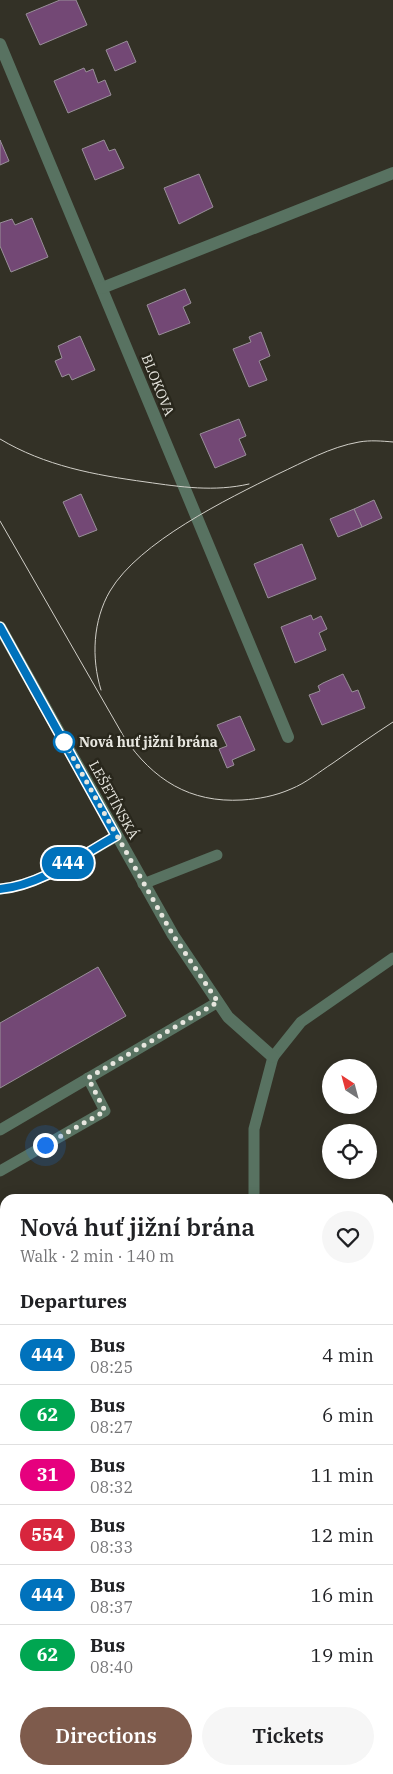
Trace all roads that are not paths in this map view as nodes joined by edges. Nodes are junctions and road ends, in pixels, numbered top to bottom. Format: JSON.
{"nodes":[{"id":1,"x":0,"y":44,"type":"edge"},
{"id":2,"x":393,"y":174,"type":"edge"},
{"id":3,"x":102,"y":288,"type":"junction"},
{"id":4,"x":0,"y":627,"type":"edge"},
{"id":5,"x":288,"y":738,"type":"dead end"},
{"id":6,"x":116,"y":836,"type":"junction"},
{"id":7,"x":217,"y":856,"type":"dead end"},
{"id":8,"x":143,"y":884,"type":"junction"},
{"id":9,"x":0,"y":889,"type":"edge"},
{"id":10,"x":393,"y":958,"type":"edge"},
{"id":11,"x":218,"y":1002,"type":"junction"},
{"id":12,"x":273,"y":1057,"type":"junction"},
{"id":13,"x":88,"y":1078,"type":"junction"},
{"id":14,"x":0,"y":1130,"type":"edge"},
{"id":15,"x":0,"y":1171,"type":"edge"},
{"id":16,"x":254,"y":1194,"type":"edge"}],
"edges":[{"from":1,"to":3,"type":"street","name":"BLOKOVA"},
{"from":2,"to":3,"type":"street"},
{"from":3,"to":5,"type":"street","name":"BLOKOVA"},
{"from":4,"to":6,"type":"street","name":"LEŠETÍNSKÁ"},
{"from":6,"to":8,"type":"street","name":"LEŠETÍNSKÁ"},
{"from":6,"to":9,"type":"lane"},
{"from":7,"to":8,"type":"lane"},
{"from":8,"to":11,"type":"street","name":"LEŠETÍNSKÁ"},
{"from":10,"to":12,"type":"lane"},
{"from":11,"to":12,"type":"street","name":"LEŠETÍNSKÁ"},
{"from":11,"to":13,"type":"lane"},
{"from":12,"to":16,"type":"lane"},
{"from":13,"to":14,"type":"lane"},
{"from":13,"to":15,"type":"lane"}]}
